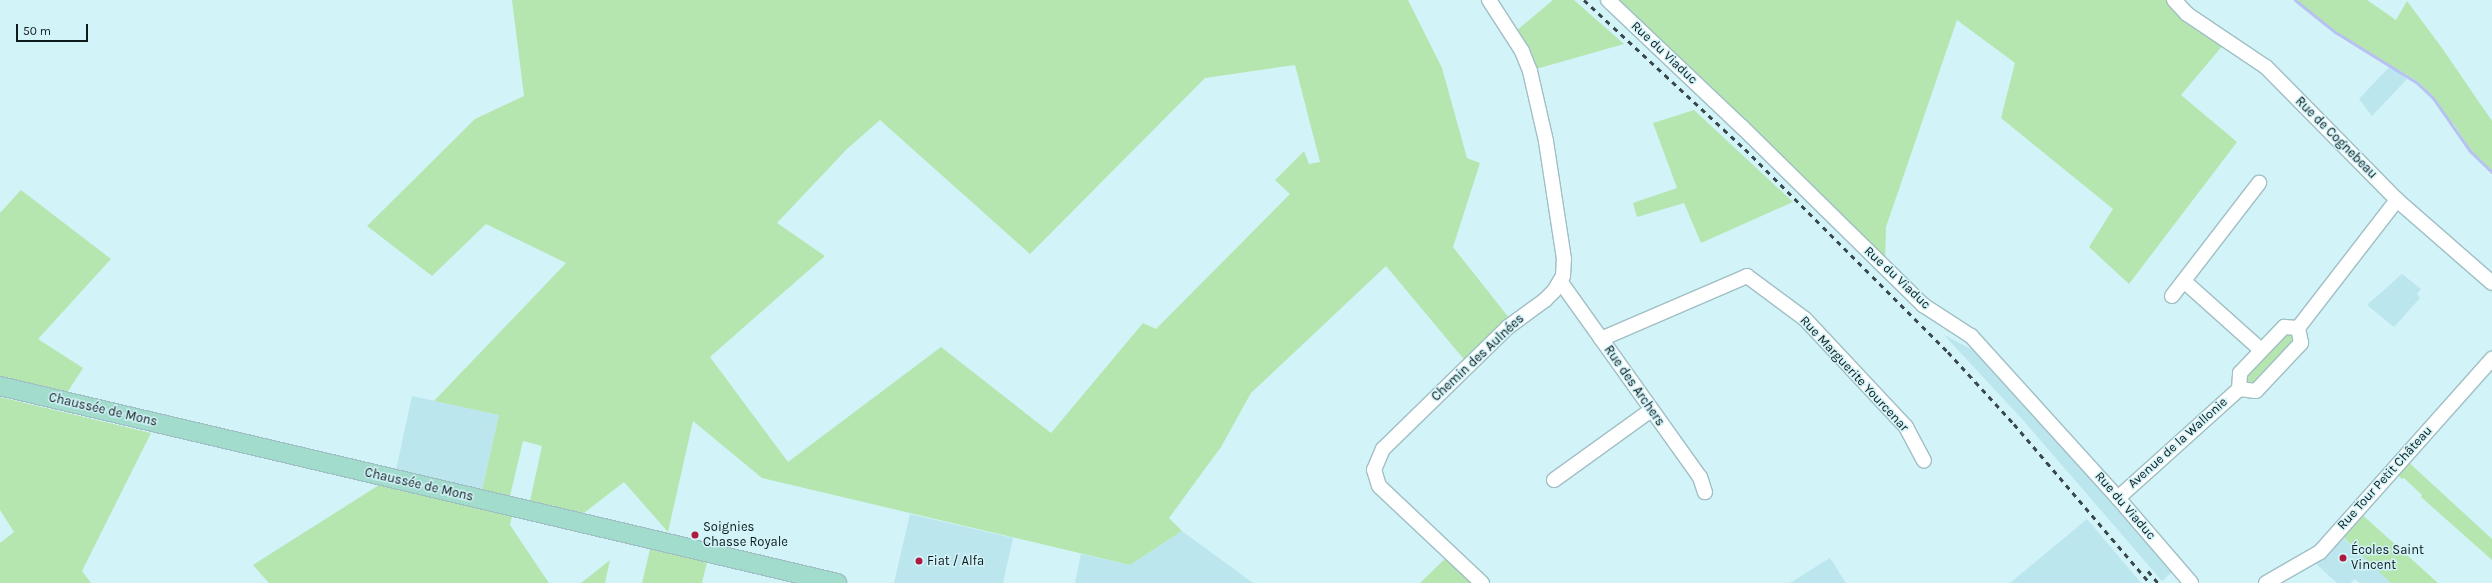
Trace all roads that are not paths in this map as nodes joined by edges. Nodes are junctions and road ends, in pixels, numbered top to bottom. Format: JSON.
{"nodes":[{"id":1,"x":1489,"y":0,"type":"edge"},
{"id":2,"x":1608,"y":0,"type":"edge"},
{"id":3,"x":2174,"y":0,"type":"edge"},
{"id":4,"x":2259,"y":183,"type":"dead end"},
{"id":5,"x":2397,"y":200,"type":"junction"},
{"id":6,"x":1560,"y":281,"type":"junction"},
{"id":7,"x":2185,"y":282,"type":"junction"},
{"id":8,"x":2492,"y":283,"type":"edge"},
{"id":9,"x":2172,"y":296,"type":"dead end"},
{"id":10,"x":2298,"y":328,"type":"junction"},
{"id":11,"x":1601,"y":339,"type":"junction"},
{"id":12,"x":2261,"y":350,"type":"junction"},
{"id":13,"x":2492,"y":359,"type":"edge"},
{"id":14,"x":0,"y":386,"type":"edge"},
{"id":15,"x":2239,"y":389,"type":"junction"},
{"id":16,"x":1651,"y":410,"type":"junction"},
{"id":17,"x":1924,"y":461,"type":"dead end"},
{"id":18,"x":1554,"y":480,"type":"dead end"},
{"id":19,"x":1705,"y":492,"type":"dead end"},
{"id":20,"x":2118,"y":498,"type":"junction"},
{"id":21,"x":837,"y":583,"type":"edge"},
{"id":22,"x":1482,"y":583,"type":"edge"},
{"id":23,"x":2191,"y":583,"type":"edge"},
{"id":24,"x":2266,"y":583,"type":"edge"}],
"edges":[{"from":1,"to":6,"type":"street","name":"Chemin des Aulnées"},
{"from":2,"to":20,"type":"street","name":"Rue du Viaduc"},
{"from":3,"to":5,"type":"street","name":"Rue de Cognebeau"},
{"from":4,"to":7,"type":"street"},
{"from":5,"to":8,"type":"street","name":"Rue de Cognebeau"},
{"from":5,"to":10,"type":"street"},
{"from":6,"to":11,"type":"street","name":"Rue des Archers"},
{"from":6,"to":22,"type":"street","name":"Chemin des Aulnées"},
{"from":7,"to":9,"type":"street"},
{"from":7,"to":12,"type":"street"},
{"from":10,"to":12,"type":"street","name":"Avenue de la Wallonie"},
{"from":10,"to":15,"type":"street","name":"Avenue de la Wallonie"},
{"from":11,"to":16,"type":"street","name":"Rue des Archers"},
{"from":11,"to":17,"type":"street","name":"Rue Marguerite Yourcenar"},
{"from":12,"to":15,"type":"street","name":"Avenue de la Wallonie"},
{"from":13,"to":24,"type":"street","name":"Rue Tour Petit Château"},
{"from":14,"to":21,"type":"main road","name":"Chaussée de Mons"},
{"from":15,"to":20,"type":"street","name":"Avenue de la Wallonie"},
{"from":16,"to":18,"type":"street"},
{"from":16,"to":19,"type":"street","name":"Rue des Archers"},
{"from":20,"to":23,"type":"street","name":"Rue du Viaduc"}]}
